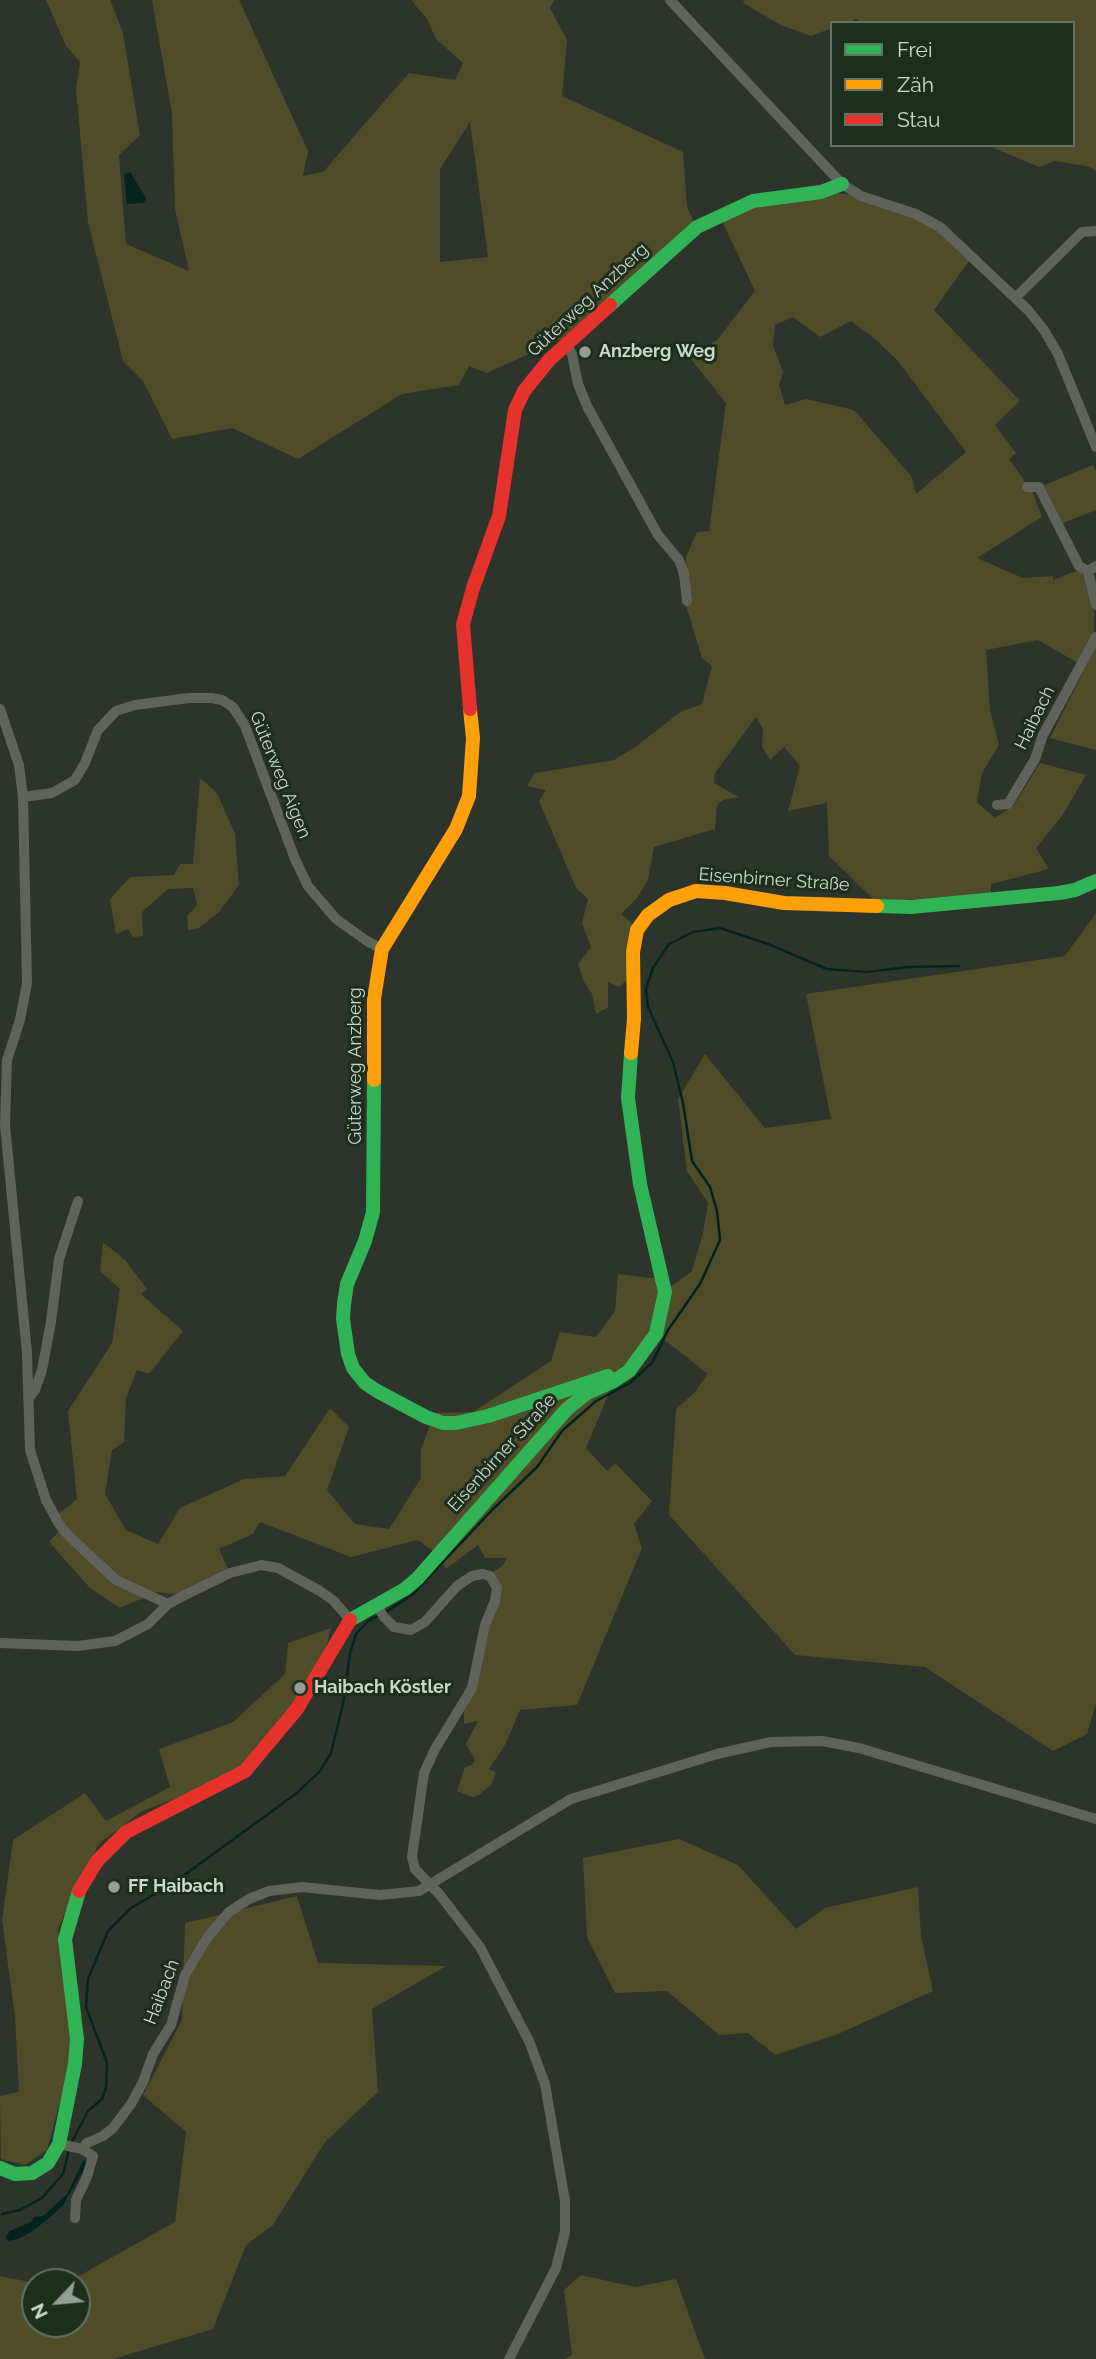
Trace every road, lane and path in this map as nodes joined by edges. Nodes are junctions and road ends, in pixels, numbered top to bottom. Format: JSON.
{"nodes":[{"id":1,"x":670,"y":0,"type":"edge"},
{"id":2,"x":842,"y":184,"type":"junction"},
{"id":3,"x":1096,"y":231,"type":"edge"},
{"id":4,"x":1015,"y":298,"type":"junction"},
{"id":5,"x":566,"y":344,"type":"junction"},
{"id":6,"x":1096,"y":447,"type":"edge"},
{"id":7,"x":1027,"y":487,"type":"dead end"},
{"id":8,"x":1092,"y":569,"type":"edge"},
{"id":9,"x":687,"y":601,"type":"dead end"},
{"id":10,"x":1096,"y":605,"type":"edge"},
{"id":11,"x":1096,"y":637,"type":"edge"},
{"id":12,"x":0,"y":709,"type":"edge"},
{"id":13,"x":23,"y":797,"type":"junction"},
{"id":14,"x":997,"y":805,"type":"dead end"},
{"id":15,"x":1096,"y":881,"type":"edge"},
{"id":16,"x":382,"y":949,"type":"junction"},
{"id":17,"x":78,"y":1202,"type":"dead end"},
{"id":18,"x":614,"y":1381,"type":"junction"},
{"id":19,"x":28,"y":1399,"type":"junction"},
{"id":20,"x":168,"y":1604,"type":"junction"},
{"id":21,"x":380,"y":1610,"type":"junction"},
{"id":22,"x":350,"y":1620,"type":"junction"},
{"id":23,"x":0,"y":1643,"type":"edge"},
{"id":24,"x":1096,"y":1819,"type":"edge"},
{"id":25,"x":431,"y":1885,"type":"junction"},
{"id":26,"x":71,"y":2147,"type":"junction"},
{"id":27,"x":0,"y":2168,"type":"edge"},
{"id":28,"x":75,"y":2218,"type":"dead end"},
{"id":29,"x":509,"y":2359,"type":"edge"}],
"edges":[{"from":1,"to":2,"type":"street"},
{"from":2,"to":4,"type":"street"},
{"from":2,"to":5,"type":"main road","name":"Güterweg Anzberg"},
{"from":3,"to":4,"type":"street"},
{"from":4,"to":6,"type":"street"},
{"from":5,"to":9,"type":"street"},
{"from":5,"to":16,"type":"main road","name":"Güterweg Anzberg"},
{"from":7,"to":8,"type":"street"},
{"from":8,"to":10,"type":"street"},
{"from":11,"to":14,"type":"street","name":"Haibach"},
{"from":12,"to":13,"type":"street"},
{"from":13,"to":16,"type":"street","name":"Güterweg Aigen"},
{"from":13,"to":19,"type":"street"},
{"from":15,"to":18,"type":"main road","name":"Eisenbirner Straße"},
{"from":16,"to":18,"type":"main road","name":"Güterweg Anzberg"},
{"from":17,"to":19,"type":"street"},
{"from":18,"to":21,"type":"main road","name":"Eisenbirner Straße"},
{"from":19,"to":20,"type":"street"},
{"from":20,"to":22,"type":"street"},
{"from":20,"to":23,"type":"street"},
{"from":21,"to":22,"type":"main road","name":"Eisenbirner Straße"},
{"from":21,"to":25,"type":"street"},
{"from":22,"to":26,"type":"main road","name":"Eisenbirner Straße"},
{"from":24,"to":25,"type":"street","name":"Haibach"},
{"from":25,"to":26,"type":"street","name":"Haibach"},
{"from":25,"to":29,"type":"street"},
{"from":26,"to":27,"type":"main road","name":"Eisenbirner Straße"},
{"from":26,"to":28,"type":"street"}]}
